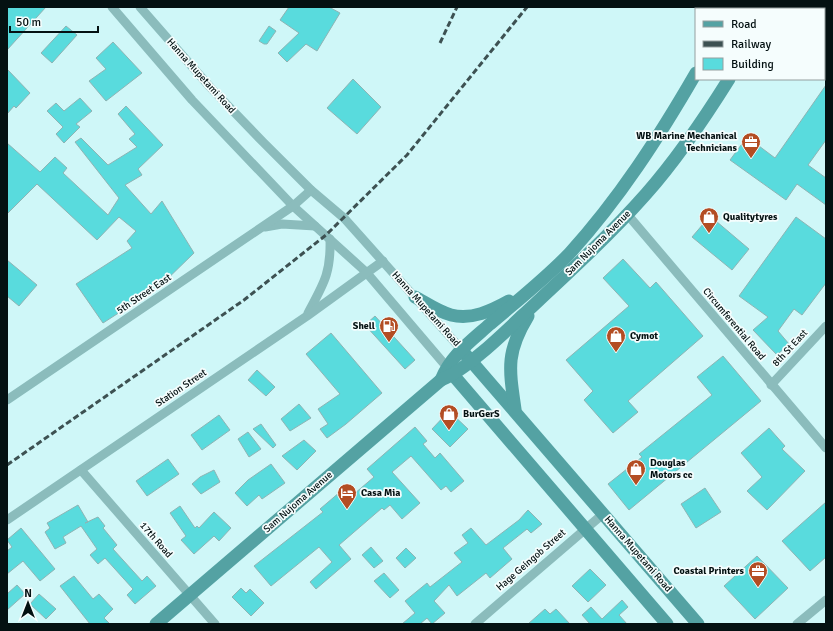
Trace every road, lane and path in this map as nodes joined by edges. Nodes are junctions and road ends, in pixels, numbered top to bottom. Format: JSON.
{"nodes":[{"id":1,"x":112,"y":7,"type":"edge"},
{"id":2,"x":140,"y":7,"type":"edge"},
{"id":3,"x":695,"y":75,"type":"edge"},
{"id":4,"x":728,"y":80,"type":"edge"},
{"id":5,"x":311,"y":190,"type":"junction"},
{"id":6,"x":615,"y":199,"type":"junction"},
{"id":7,"x":293,"y":206,"type":"junction"},
{"id":8,"x":627,"y":214,"type":"junction"},
{"id":9,"x":315,"y":226,"type":"junction"},
{"id":10,"x":262,"y":227,"type":"junction"},
{"id":11,"x":330,"y":239,"type":"junction"},
{"id":12,"x":383,"y":261,"type":"junction"},
{"id":13,"x":366,"y":272,"type":"junction"},
{"id":14,"x":532,"y":288,"type":"junction"},
{"id":15,"x":415,"y":297,"type":"junction"},
{"id":16,"x":537,"y":302,"type":"junction"},
{"id":17,"x":306,"y":316,"type":"junction"},
{"id":18,"x":826,"y":326,"type":"edge"},
{"id":19,"x":462,"y":349,"type":"junction"},
{"id":20,"x":471,"y":360,"type":"junction"},
{"id":21,"x":450,"y":371,"type":"junction"},
{"id":22,"x":771,"y":385,"type":"junction"},
{"id":23,"x":7,"y":400,"type":"edge"},
{"id":24,"x":514,"y":409,"type":"junction"},
{"id":25,"x":826,"y":448,"type":"edge"},
{"id":26,"x":81,"y":470,"type":"junction"},
{"id":27,"x":602,"y":514,"type":"junction"},
{"id":28,"x":7,"y":520,"type":"edge"},
{"id":29,"x":584,"y":528,"type":"junction"},
{"id":30,"x":189,"y":596,"type":"junction"},
{"id":31,"x":826,"y":600,"type":"edge"},
{"id":32,"x":156,"y":624,"type":"edge"},
{"id":33,"x":215,"y":624,"type":"edge"},
{"id":34,"x":475,"y":624,"type":"edge"},
{"id":35,"x":667,"y":624,"type":"edge"},
{"id":36,"x":698,"y":624,"type":"edge"},
{"id":37,"x":797,"y":624,"type":"edge"}],
"edges":[{"from":1,"to":7,"type":"street","name":"Hanna Mupetami Road"},
{"from":2,"to":5,"type":"street","name":"Hanna Mupetami Road"},
{"from":3,"to":6,"type":"main road","name":"Sam Nujoma Avenue"},
{"from":4,"to":8,"type":"main road","name":"Sam Nujoma Avenue"},
{"from":5,"to":7,"type":"street","name":"5th Street East"},
{"from":5,"to":12,"type":"street","name":"Hanna Mupetami Road"},
{"from":6,"to":8,"type":"main road"},
{"from":6,"to":14,"type":"main road","name":"Sam Nujoma Avenue"},
{"from":7,"to":9,"type":"street","name":"Hanna Mupetami Road"},
{"from":7,"to":10,"type":"street","name":"5th Street East"},
{"from":8,"to":16,"type":"main road","name":"Sam Nujoma Avenue"},
{"from":8,"to":22,"type":"street","name":"Circumferential Road"},
{"from":9,"to":10,"type":"street"},
{"from":9,"to":11,"type":"street","name":"Hanna Mupetami Road"},
{"from":10,"to":23,"type":"street","name":"5th Street East"},
{"from":11,"to":13,"type":"street","name":"Hanna Mupetami Road"},
{"from":11,"to":17,"type":"street"},
{"from":12,"to":13,"type":"street","name":"Station Street"},
{"from":12,"to":15,"type":"street","name":"Hanna Mupetami Road"},
{"from":13,"to":17,"type":"street","name":"Station Street"},
{"from":13,"to":21,"type":"street","name":"Hanna Mupetami Road"},
{"from":14,"to":15,"type":"main road"},
{"from":14,"to":19,"type":"main road","name":"Sam Nujoma Avenue"},
{"from":15,"to":19,"type":"street","name":"Hanna Mupetami Road"},
{"from":16,"to":20,"type":"main road","name":"Sam Nujoma Avenue"},
{"from":16,"to":24,"type":"main road"},
{"from":17,"to":26,"type":"street","name":"Station Street"},
{"from":18,"to":22,"type":"street","name":"8th St East"},
{"from":19,"to":20,"type":"main road","name":"Hanna Mupetami Road"},
{"from":19,"to":21,"type":"main road","name":"Sam Nujoma Avenue"},
{"from":20,"to":21,"type":"main road","name":"Sam Nujoma Avenue"},
{"from":20,"to":24,"type":"main road","name":"Hanna Mupetami Road"},
{"from":21,"to":29,"type":"main road","name":"Hanna Mupetami Road"},
{"from":21,"to":30,"type":"main road","name":"Sam Nujoma Avenue"},
{"from":22,"to":25,"type":"street","name":"Circumferential Road"},
{"from":24,"to":27,"type":"main road","name":"Hanna Mupetami Road"},
{"from":26,"to":28,"type":"street","name":"Station Street"},
{"from":26,"to":30,"type":"street","name":"17th Road"},
{"from":27,"to":29,"type":"street","name":"Hage Geingob Street"},
{"from":27,"to":36,"type":"main road","name":"Hanna Mupetami Road"},
{"from":29,"to":34,"type":"street","name":"Hage Geingob Street"},
{"from":29,"to":35,"type":"main road","name":"Hanna Mupetami Road"},
{"from":30,"to":32,"type":"main road","name":"Sam Nujoma Avenue"},
{"from":30,"to":33,"type":"street","name":"17th Road"},
{"from":31,"to":37,"type":"street"}]}
